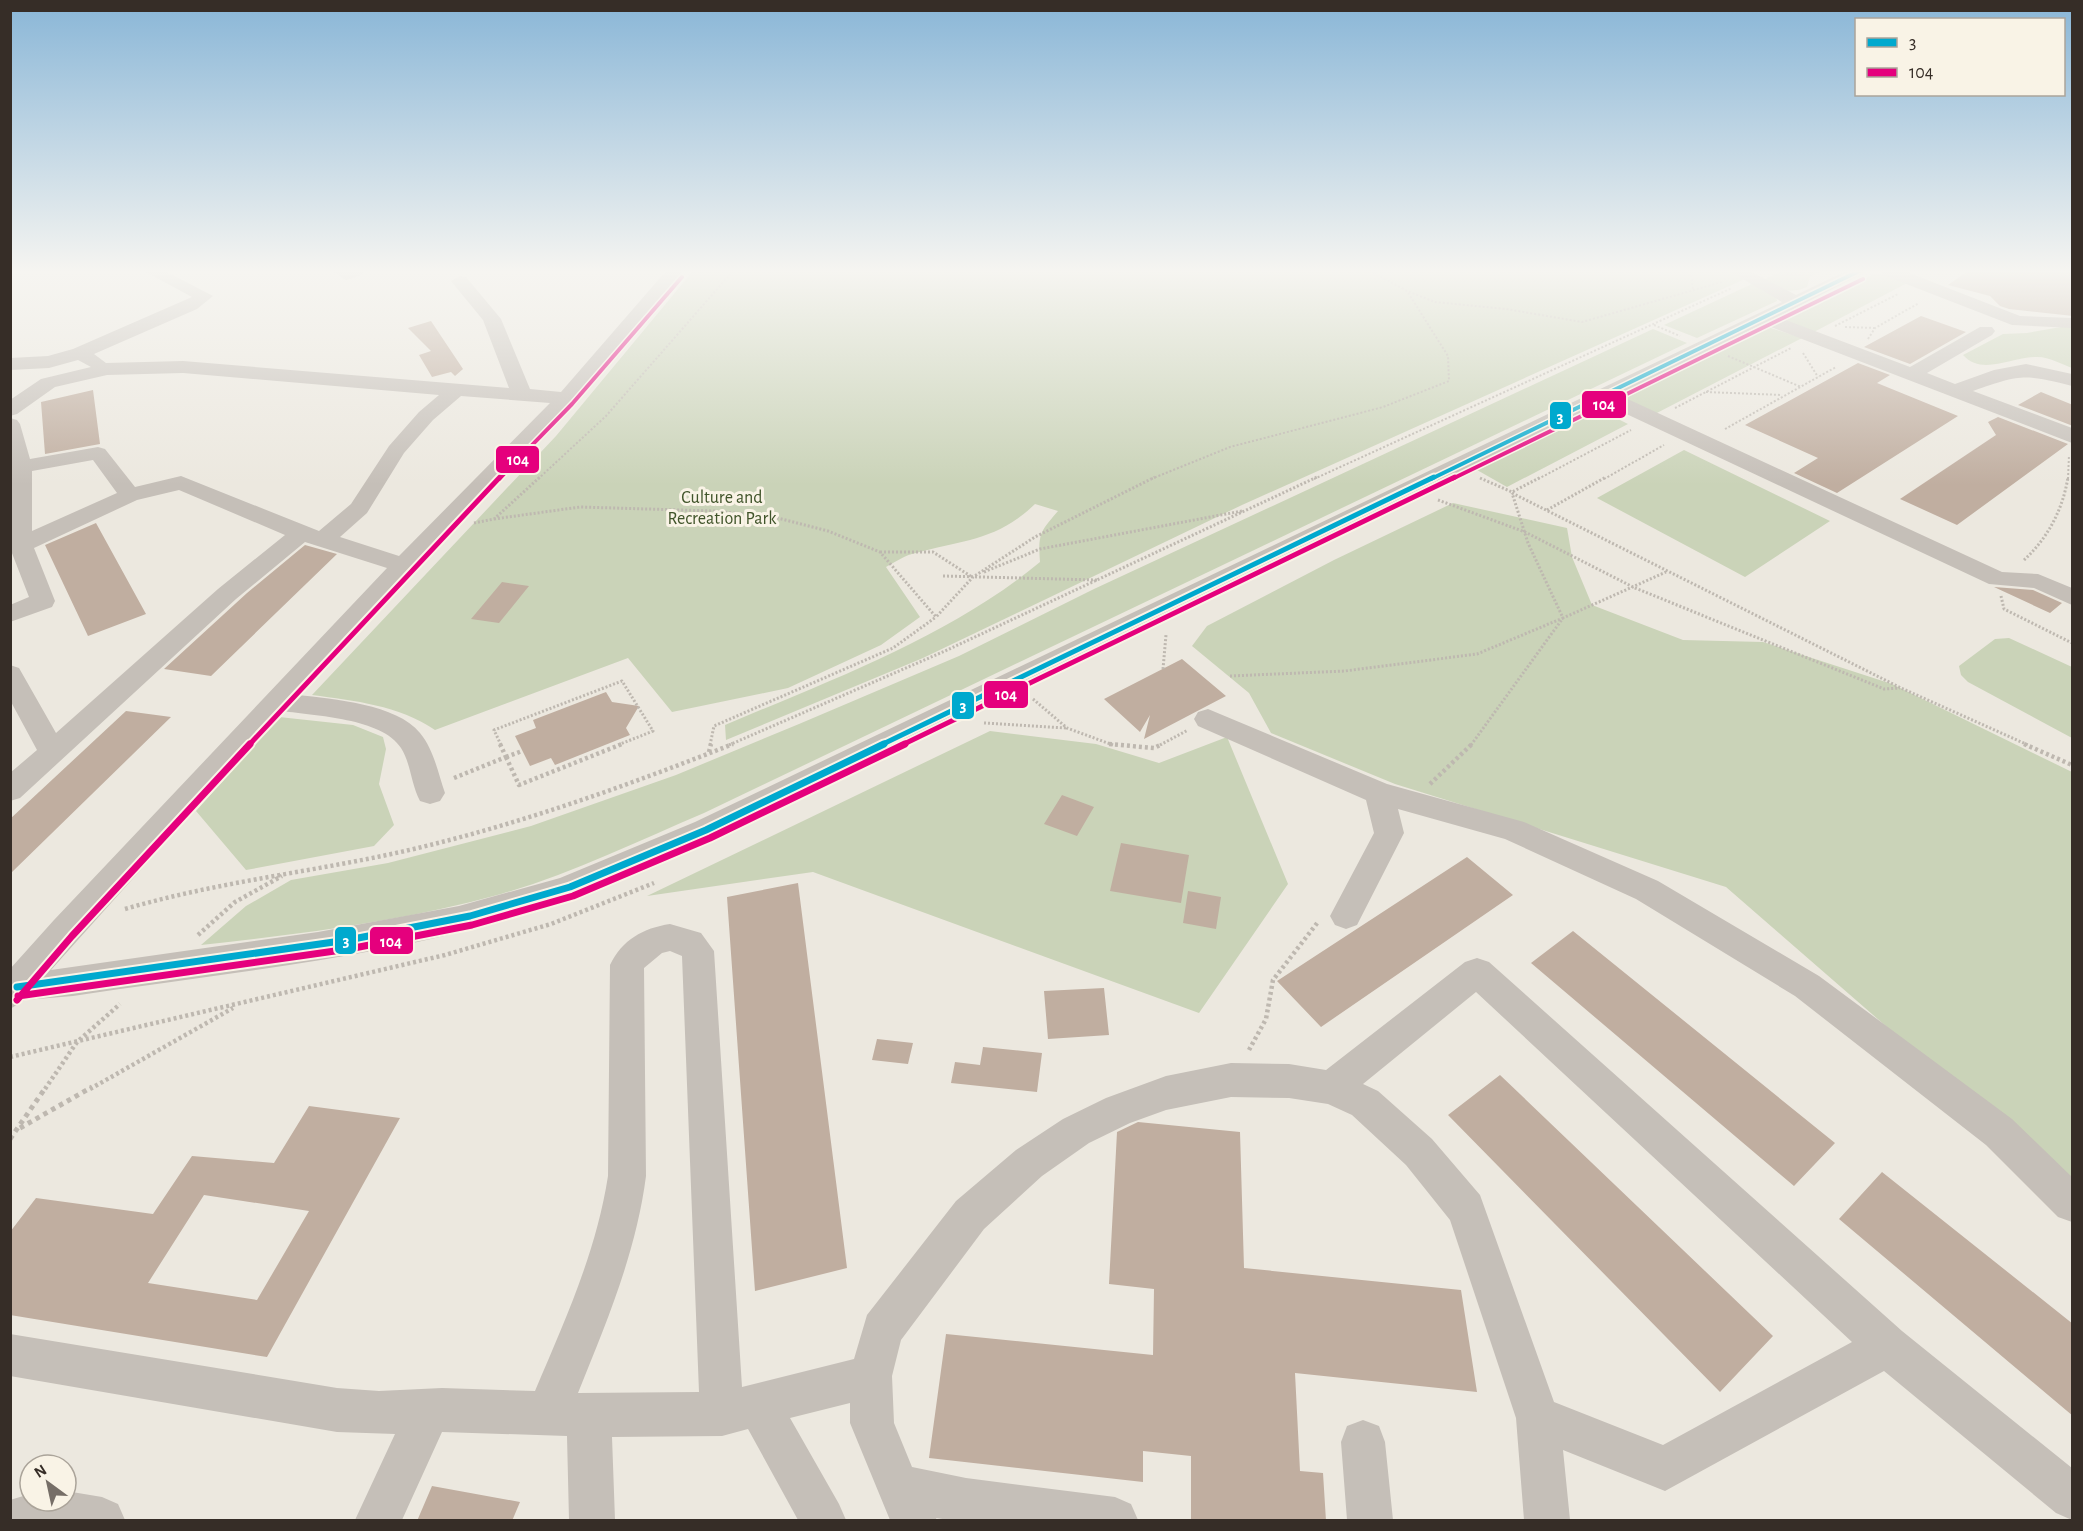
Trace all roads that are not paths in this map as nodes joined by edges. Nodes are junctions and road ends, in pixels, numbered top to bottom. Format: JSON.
{"nodes":[{"id":1,"x":104,"y":342,"type":"edge"},
{"id":2,"x":501,"y":342,"type":"edge"},
{"id":3,"x":614,"y":342,"type":"edge"},
{"id":4,"x":1711,"y":342,"type":"edge"},
{"id":5,"x":1829,"y":342,"type":"edge"},
{"id":6,"x":1966,"y":342,"type":"edge"},
{"id":7,"x":80,"y":353,"type":"junction"},
{"id":8,"x":10,"y":364,"type":"edge"},
{"id":9,"x":107,"y":369,"type":"junction"},
{"id":10,"x":1912,"y":374,"type":"junction"},
{"id":11,"x":2073,"y":380,"type":"edge"},
{"id":12,"x":457,"y":389,"type":"junction"},
{"id":13,"x":1956,"y":390,"type":"junction"},
{"id":14,"x":1602,"y":394,"type":"junction"},
{"id":15,"x":522,"y":395,"type":"junction"},
{"id":16,"x":566,"y":398,"type":"junction"},
{"id":17,"x":10,"y":410,"type":"edge"},
{"id":18,"x":10,"y":424,"type":"edge"},
{"id":19,"x":2070,"y":435,"type":"edge"},
{"id":20,"x":21,"y":467,"type":"junction"},
{"id":21,"x":130,"y":495,"type":"junction"},
{"id":22,"x":313,"y":537,"type":"junction"},
{"id":23,"x":21,"y":545,"type":"junction"},
{"id":24,"x":404,"y":566,"type":"junction"},
{"id":25,"x":2073,"y":597,"type":"edge"},
{"id":26,"x":10,"y":614,"type":"edge"},
{"id":27,"x":10,"y":674,"type":"edge"},
{"id":28,"x":277,"y":701,"type":"junction"},
{"id":29,"x":1208,"y":719,"type":"road end"},
{"id":30,"x":52,"y":752,"type":"junction"},
{"id":31,"x":10,"y":790,"type":"edge"},
{"id":32,"x":429,"y":790,"type":"road end"},
{"id":33,"x":1379,"y":793,"type":"junction"},
{"id":34,"x":1335,"y":916,"type":"road end"},
{"id":35,"x":13,"y":989,"type":"edge"},
{"id":36,"x":1331,"y":1088,"type":"junction"},
{"id":37,"x":2073,"y":1203,"type":"edge"},
{"id":38,"x":1887,"y":1346,"type":"junction"},
{"id":39,"x":10,"y":1355,"type":"edge"},
{"id":40,"x":871,"y":1376,"type":"junction"},
{"id":41,"x":429,"y":1410,"type":"junction"},
{"id":42,"x":740,"y":1410,"type":"junction"},
{"id":43,"x":568,"y":1414,"type":"junction"},
{"id":44,"x":1538,"y":1418,"type":"junction"},
{"id":45,"x":1363,"y":1442,"type":"dead end"},
{"id":46,"x":2073,"y":1497,"type":"edge"},
{"id":47,"x":905,"y":1504,"type":"edge"},
{"id":48,"x":1070,"y":1518,"type":"edge"},
{"id":49,"x":19,"y":1521,"type":"edge"},
{"id":50,"x":102,"y":1521,"type":"edge"},
{"id":51,"x":378,"y":1521,"type":"edge"},
{"id":52,"x":592,"y":1521,"type":"edge"},
{"id":53,"x":823,"y":1521,"type":"edge"},
{"id":54,"x":1115,"y":1521,"type":"edge"},
{"id":55,"x":1370,"y":1521,"type":"edge"},
{"id":56,"x":1547,"y":1521,"type":"edge"}],
"edges":[{"from":1,"to":7,"type":"street"},
{"from":2,"to":15,"type":"street"},
{"from":3,"to":16,"type":"street"},
{"from":4,"to":14,"type":"street"},
{"from":5,"to":10,"type":"street"},
{"from":6,"to":10,"type":"street"},
{"from":7,"to":8,"type":"street"},
{"from":7,"to":9,"type":"street"},
{"from":9,"to":12,"type":"street"},
{"from":9,"to":17,"type":"street"},
{"from":10,"to":13,"type":"street"},
{"from":11,"to":13,"type":"street"},
{"from":12,"to":15,"type":"street"},
{"from":12,"to":22,"type":"street"},
{"from":13,"to":19,"type":"street"},
{"from":14,"to":25,"type":"street"},
{"from":14,"to":35,"type":"street"},
{"from":15,"to":16,"type":"street"},
{"from":16,"to":24,"type":"street"},
{"from":18,"to":20,"type":"street"},
{"from":20,"to":21,"type":"street"},
{"from":20,"to":23,"type":"street"},
{"from":21,"to":22,"type":"street"},
{"from":21,"to":23,"type":"street"},
{"from":22,"to":24,"type":"street"},
{"from":22,"to":30,"type":"street"},
{"from":23,"to":26,"type":"street"},
{"from":24,"to":28,"type":"street"},
{"from":27,"to":30,"type":"street"},
{"from":28,"to":32,"type":"street"},
{"from":28,"to":35,"type":"street"},
{"from":29,"to":33,"type":"street"},
{"from":30,"to":31,"type":"street"},
{"from":33,"to":34,"type":"street"},
{"from":33,"to":37,"type":"street"},
{"from":36,"to":38,"type":"street"},
{"from":36,"to":40,"type":"street"},
{"from":36,"to":44,"type":"street"},
{"from":38,"to":44,"type":"street"},
{"from":38,"to":46,"type":"street"},
{"from":39,"to":41,"type":"street"},
{"from":40,"to":42,"type":"street"},
{"from":40,"to":47,"type":"street"},
{"from":41,"to":43,"type":"street"},
{"from":41,"to":51,"type":"street"},
{"from":42,"to":43,"type":"street"},
{"from":42,"to":43,"type":"street"},
{"from":42,"to":53,"type":"street"},
{"from":43,"to":52,"type":"street"},
{"from":44,"to":56,"type":"street"},
{"from":45,"to":55,"type":"street"},
{"from":47,"to":48,"type":"street"},
{"from":48,"to":54,"type":"street"},
{"from":49,"to":50,"type":"street"}]}
